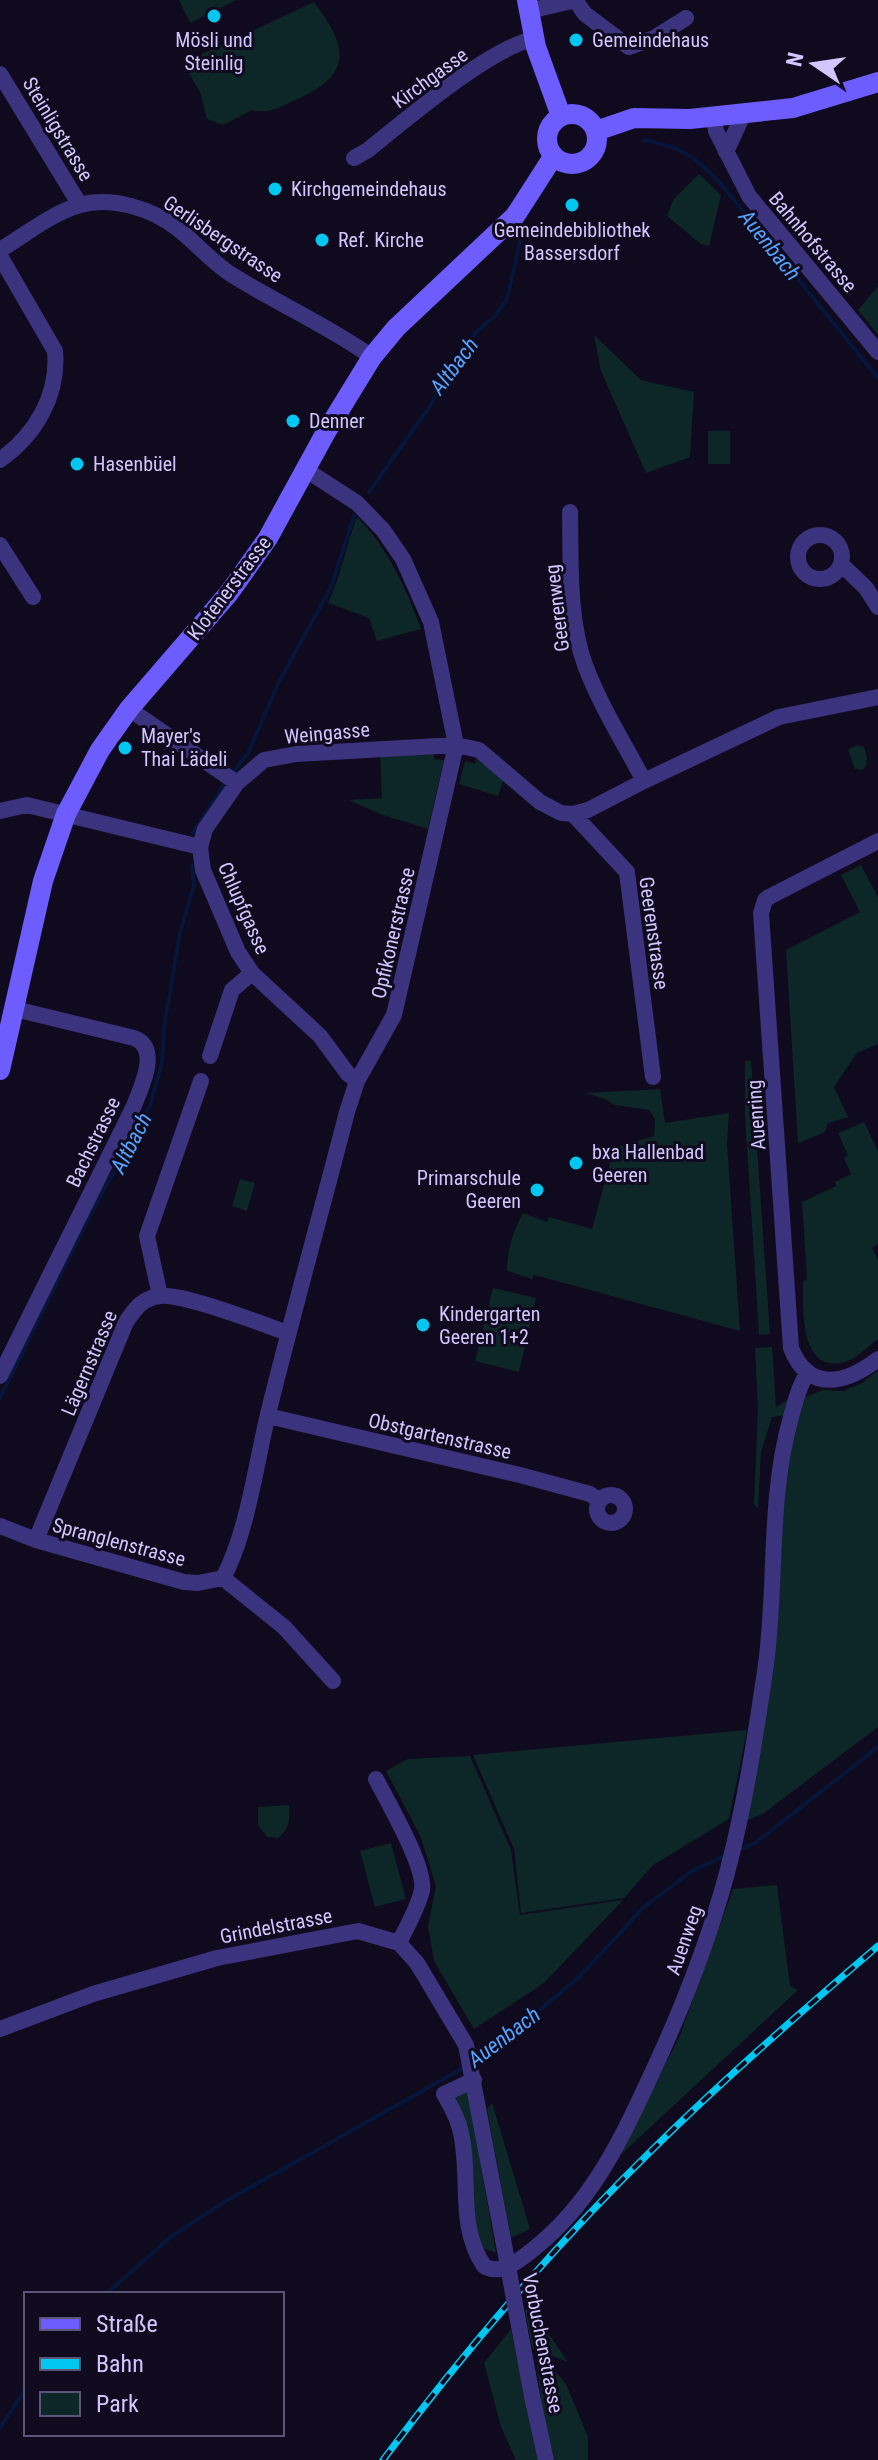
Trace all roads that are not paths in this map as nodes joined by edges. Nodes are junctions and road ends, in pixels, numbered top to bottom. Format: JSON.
{"nodes":[{"id":1,"x":575,"y":0,"type":"edge"},
{"id":2,"x":528,"y":6,"type":"edge"},
{"id":3,"x":686,"y":18,"type":"dead end"},
{"id":4,"x":534,"y":39,"type":"junction"},
{"id":5,"x":0,"y":74,"type":"edge"},
{"id":6,"x":878,"y":82,"type":"edge"},
{"id":7,"x":744,"y":113,"type":"junction"},
{"id":8,"x":561,"y":116,"type":"junction"},
{"id":9,"x":714,"y":117,"type":"junction"},
{"id":10,"x":596,"y":131,"type":"junction"},
{"id":11,"x":726,"y":152,"type":"junction"},
{"id":12,"x":553,"y":157,"type":"junction"},
{"id":13,"x":354,"y":158,"type":"dead end"},
{"id":14,"x":80,"y":205,"type":"junction"},
{"id":15,"x":0,"y":250,"type":"edge"},
{"id":16,"x":0,"y":256,"type":"edge"},
{"id":17,"x":878,"y":352,"type":"edge"},
{"id":18,"x":372,"y":357,"type":"junction"},
{"id":19,"x":0,"y":460,"type":"edge"},
{"id":20,"x":306,"y":470,"type":"junction"},
{"id":21,"x":570,"y":512,"type":"dead end"},
{"id":22,"x":0,"y":545,"type":"edge"},
{"id":23,"x":841,"y":564,"type":"dead end"},
{"id":24,"x":33,"y":597,"type":"dead end"},
{"id":25,"x":878,"y":607,"type":"edge"},
{"id":26,"x":878,"y":697,"type":"edge"},
{"id":27,"x":129,"y":709,"type":"junction"},
{"id":28,"x":456,"y":745,"type":"junction"},
{"id":29,"x":231,"y":779,"type":"junction"},
{"id":30,"x":644,"y":781,"type":"junction"},
{"id":31,"x":0,"y":811,"type":"edge"},
{"id":32,"x":66,"y":814,"type":"junction"},
{"id":33,"x":573,"y":814,"type":"junction"},
{"id":34,"x":878,"y":841,"type":"edge"},
{"id":35,"x":200,"y":847,"type":"junction"},
{"id":36,"x":252,"y":973,"type":"junction"},
{"id":37,"x":15,"y":1009,"type":"junction"},
{"id":38,"x":210,"y":1056,"type":"dead end"},
{"id":39,"x":0,"y":1070,"type":"edge"},
{"id":40,"x":653,"y":1077,"type":"dead end"},
{"id":41,"x":201,"y":1081,"type":"dead end"},
{"id":42,"x":357,"y":1081,"type":"junction"},
{"id":43,"x":160,"y":1296,"type":"junction"},
{"id":44,"x":288,"y":1333,"type":"junction"},
{"id":45,"x":878,"y":1359,"type":"edge"},
{"id":46,"x":808,"y":1372,"type":"junction"},
{"id":47,"x":0,"y":1376,"type":"edge"},
{"id":48,"x":268,"y":1416,"type":"junction"},
{"id":49,"x":600,"y":1501,"type":"dead end"},
{"id":50,"x":0,"y":1526,"type":"edge"},
{"id":51,"x":36,"y":1540,"type":"junction"},
{"id":52,"x":223,"y":1578,"type":"junction"},
{"id":53,"x":333,"y":1681,"type":"dead end"},
{"id":54,"x":376,"y":1779,"type":"dead end"},
{"id":55,"x":399,"y":1943,"type":"junction"},
{"id":56,"x":0,"y":2029,"type":"edge"},
{"id":57,"x":471,"y":2069,"type":"junction"},
{"id":58,"x":546,"y":2460,"type":"edge"}],
"edges":[{"from":1,"to":2,"type":"street"},
{"from":1,"to":3,"type":"street"},
{"from":2,"to":4,"type":"main road"},
{"from":4,"to":8,"type":"main road"},
{"from":4,"to":13,"type":"street","name":"Kirchgasse"},
{"from":5,"to":14,"type":"street","name":"Steinligstrasse"},
{"from":6,"to":7,"type":"main road"},
{"from":7,"to":9,"type":"main road"},
{"from":7,"to":11,"type":"street"},
{"from":8,"to":10,"type":"main road"},
{"from":8,"to":12,"type":"main road"},
{"from":9,"to":10,"type":"main road"},
{"from":9,"to":11,"type":"street","name":"Bahnhofstrasse"},
{"from":10,"to":12,"type":"main road"},
{"from":11,"to":17,"type":"street","name":"Bahnhofstrasse"},
{"from":12,"to":18,"type":"main road","name":"Klotenerstrasse"},
{"from":14,"to":15,"type":"street","name":"Gerlisbergstrasse"},
{"from":14,"to":18,"type":"street","name":"Gerlisbergstrasse"},
{"from":16,"to":19,"type":"street"},
{"from":18,"to":20,"type":"main road","name":"Klotenerstrasse"},
{"from":20,"to":27,"type":"main road","name":"Klotenerstrasse"},
{"from":20,"to":28,"type":"street","name":"Opfikonerstrasse"},
{"from":21,"to":30,"type":"street","name":"Geerenweg"},
{"from":22,"to":24,"type":"street"},
{"from":23,"to":25,"type":"street"},
{"from":26,"to":30,"type":"street"},
{"from":27,"to":29,"type":"street"},
{"from":27,"to":32,"type":"main road","name":"Klotenerstrasse"},
{"from":28,"to":29,"type":"street","name":"Weingasse"},
{"from":28,"to":33,"type":"street","name":"Geerenstrasse"},
{"from":28,"to":42,"type":"street","name":"Opfikonerstrasse"},
{"from":29,"to":35,"type":"street","name":"Weingasse"},
{"from":30,"to":33,"type":"street"},
{"from":31,"to":32,"type":"street","name":"Chlupfgasse"},
{"from":32,"to":35,"type":"street","name":"Chlupfgasse"},
{"from":32,"to":37,"type":"main road","name":"Klotenerstrasse"},
{"from":33,"to":40,"type":"street","name":"Geerenstrasse"},
{"from":34,"to":46,"type":"street","name":"Auenring"},
{"from":35,"to":36,"type":"street","name":"Chlupfgasse"},
{"from":36,"to":38,"type":"street"},
{"from":36,"to":42,"type":"street","name":"Chlupfgasse"},
{"from":37,"to":39,"type":"main road","name":"Klotenerstrasse"},
{"from":37,"to":47,"type":"street","name":"Bachstrasse"},
{"from":41,"to":43,"type":"street"},
{"from":42,"to":44,"type":"street","name":"Opfikonerstrasse"},
{"from":43,"to":44,"type":"street"},
{"from":43,"to":51,"type":"street","name":"Lägernstrasse"},
{"from":44,"to":48,"type":"street","name":"Opfikonerstrasse"},
{"from":45,"to":46,"type":"street"},
{"from":46,"to":57,"type":"street","name":"Auenweg"},
{"from":48,"to":49,"type":"street","name":"Obstgartenstrasse"},
{"from":48,"to":52,"type":"street","name":"Opfikonerstrasse"},
{"from":50,"to":51,"type":"street","name":"Spranglenstrasse"},
{"from":51,"to":52,"type":"street","name":"Spranglenstrasse"},
{"from":52,"to":53,"type":"street"},
{"from":54,"to":55,"type":"street"},
{"from":55,"to":56,"type":"street","name":"Grindelstrasse"},
{"from":55,"to":57,"type":"street"},
{"from":57,"to":58,"type":"street","name":"Vorbuchenstrasse","bridge":true}]}
